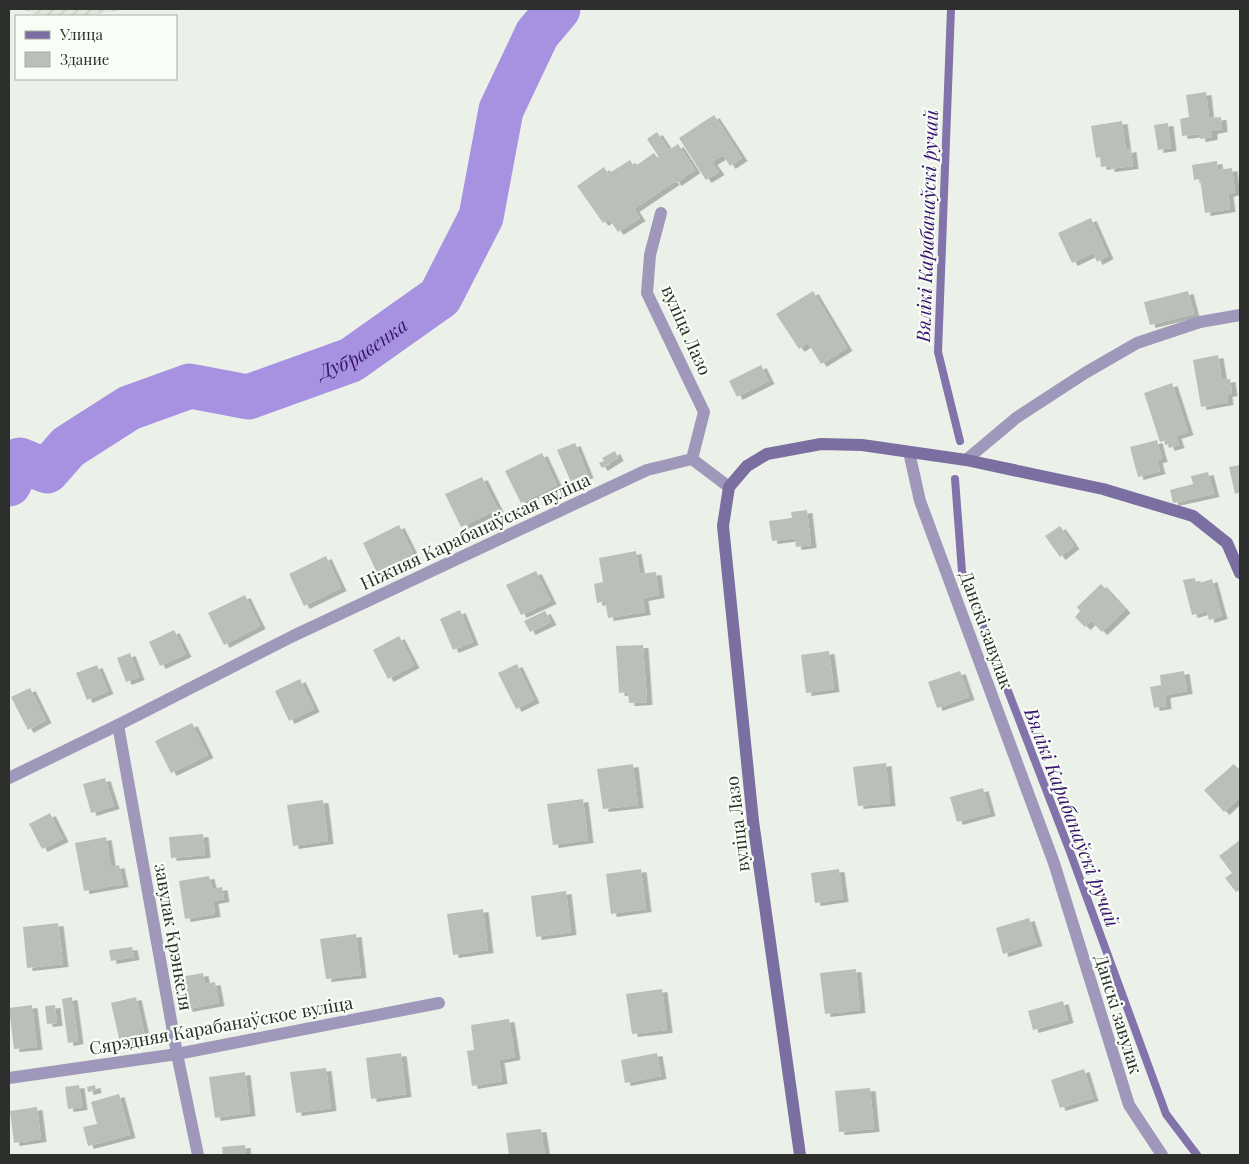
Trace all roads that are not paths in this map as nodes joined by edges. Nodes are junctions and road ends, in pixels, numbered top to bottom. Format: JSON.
{"nodes":[{"id":1,"x":661,"y":213,"type":"dead end"},
{"id":2,"x":1240,"y":315,"type":"edge"},
{"id":3,"x":909,"y":452,"type":"junction"},
{"id":4,"x":692,"y":459,"type":"junction"},
{"id":5,"x":966,"y":460,"type":"junction"},
{"id":6,"x":729,"y":487,"type":"junction"},
{"id":7,"x":1240,"y":573,"type":"edge"},
{"id":8,"x":118,"y":725,"type":"junction"},
{"id":9,"x":9,"y":778,"type":"edge"},
{"id":10,"x":438,"y":1003,"type":"dead end"},
{"id":11,"x":177,"y":1054,"type":"junction"},
{"id":12,"x":9,"y":1078,"type":"edge"},
{"id":13,"x":198,"y":1155,"type":"edge"},
{"id":14,"x":800,"y":1155,"type":"edge"},
{"id":15,"x":1162,"y":1155,"type":"edge"}],
"edges":[{"from":1,"to":4,"type":"street","name":"вуліца Лазо"},
{"from":2,"to":5,"type":"street"},
{"from":3,"to":5,"type":"main road"},
{"from":3,"to":6,"type":"main road"},
{"from":3,"to":15,"type":"street","name":"Данскі завулак"},
{"from":4,"to":6,"type":"street"},
{"from":4,"to":8,"type":"street","name":"Ніжняя Карабанаўская вуліца"},
{"from":5,"to":7,"type":"main road"},
{"from":6,"to":14,"type":"main road","name":"вуліца Лазо"},
{"from":8,"to":9,"type":"street","name":"Ніжняя Карабанаўская вуліца"},
{"from":8,"to":11,"type":"street","name":"завулак Крэнкеля"},
{"from":10,"to":11,"type":"street","name":"Сярэдняя Карабанаўское вуліца"},
{"from":11,"to":12,"type":"street","name":"Сярэдняя Карабанаўское вуліца"},
{"from":11,"to":13,"type":"street","name":"завулак Крэнкеля"}]}
